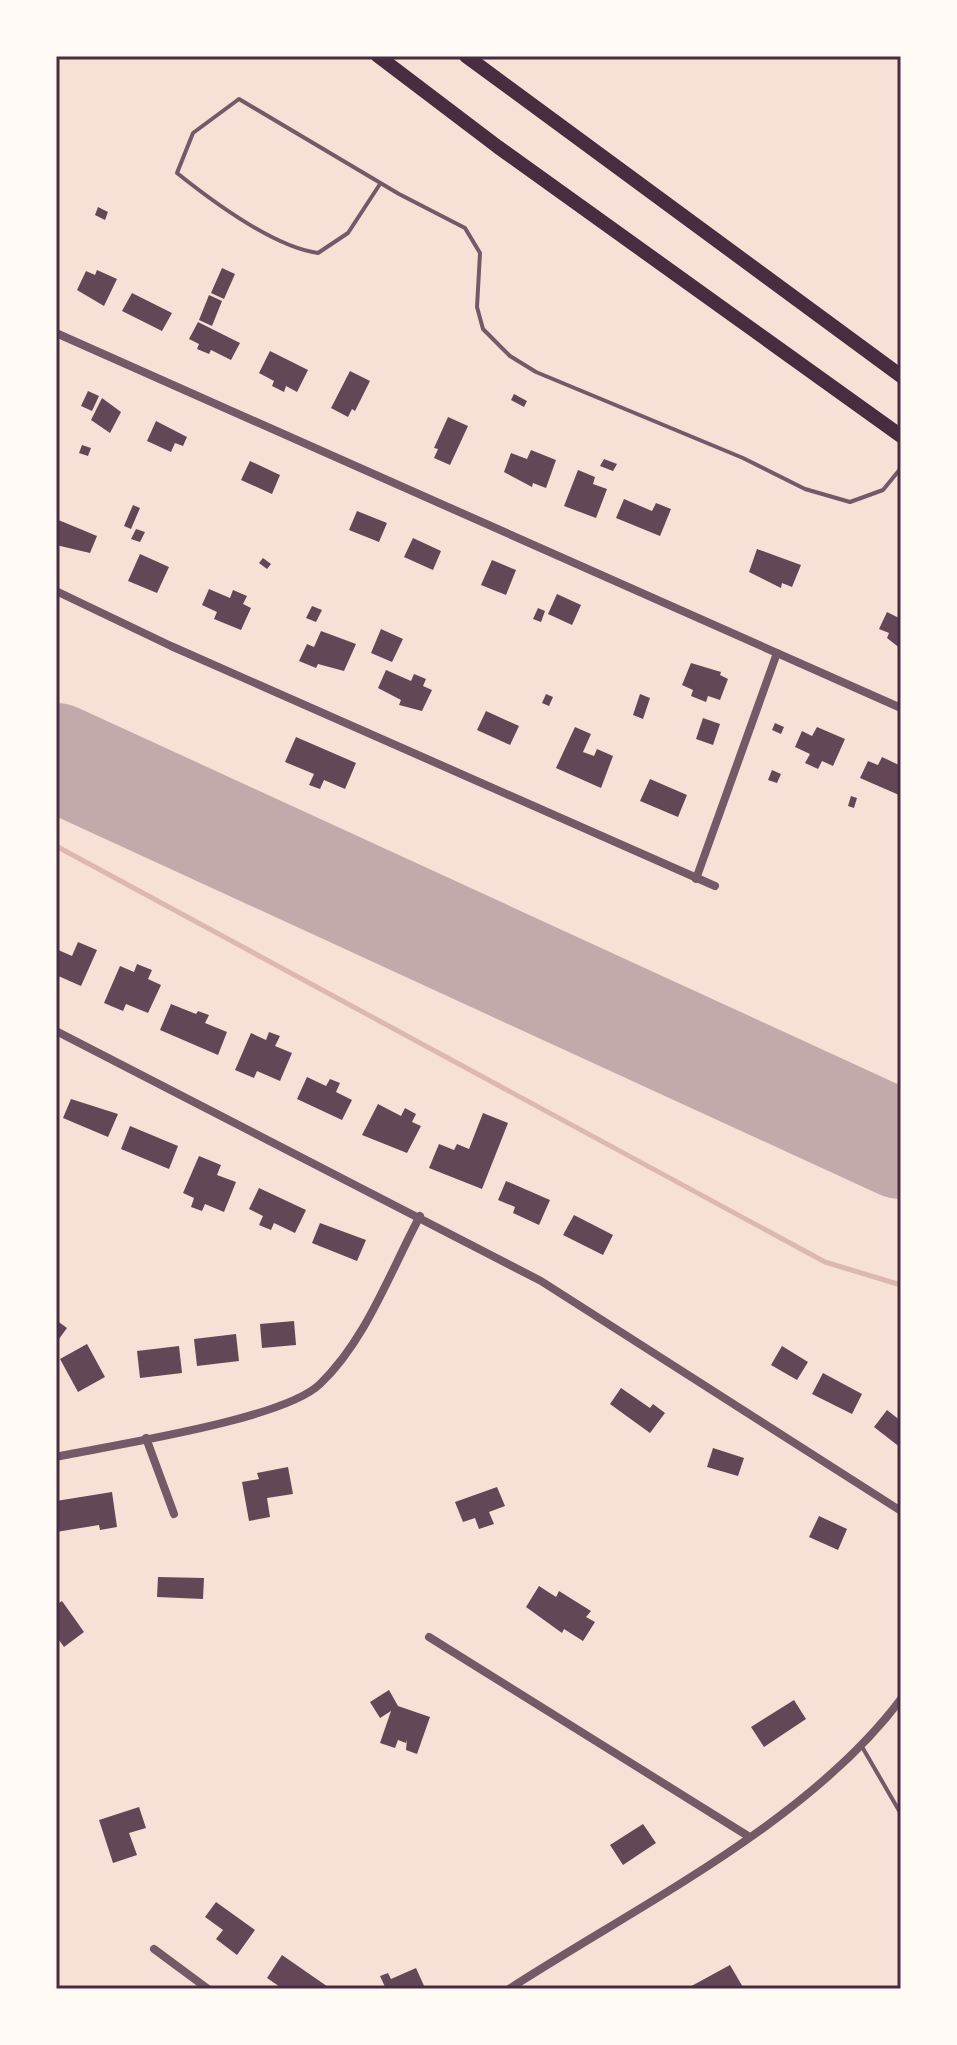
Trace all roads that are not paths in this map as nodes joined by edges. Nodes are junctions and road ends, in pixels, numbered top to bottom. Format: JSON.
{"nodes":[{"id":1,"x":378,"y":56,"type":"edge"},
{"id":2,"x":466,"y":56,"type":"edge"},
{"id":3,"x":380,"y":184,"type":"junction"},
{"id":4,"x":56,"y":333,"type":"edge"},
{"id":5,"x":901,"y":376,"type":"edge"},
{"id":6,"x":901,"y":436,"type":"edge"},
{"id":7,"x":901,"y":468,"type":"edge"},
{"id":8,"x":56,"y":591,"type":"edge"},
{"id":9,"x":777,"y":653,"type":"junction"},
{"id":10,"x":901,"y":708,"type":"edge"},
{"id":11,"x":696,"y":879,"type":"junction"},
{"id":12,"x":715,"y":886,"type":"dead end"},
{"id":13,"x":56,"y":1031,"type":"edge"},
{"id":14,"x":420,"y":1216,"type":"junction"},
{"id":15,"x":146,"y":1438,"type":"junction"},
{"id":16,"x":56,"y":1457,"type":"edge"},
{"id":17,"x":901,"y":1511,"type":"edge"},
{"id":18,"x":174,"y":1514,"type":"dead end"},
{"id":19,"x":429,"y":1637,"type":"dead end"},
{"id":20,"x":901,"y":1699,"type":"edge"},
{"id":21,"x":861,"y":1745,"type":"junction"},
{"id":22,"x":901,"y":1814,"type":"edge"},
{"id":23,"x":748,"y":1836,"type":"junction"},
{"id":24,"x":154,"y":1949,"type":"dead end"},
{"id":25,"x":208,"y":1989,"type":"edge"},
{"id":26,"x":509,"y":1989,"type":"edge"}],
"edges":[{"from":1,"to":6,"type":"highway"},
{"from":2,"to":5,"type":"highway"},
{"from":3,"to":3,"type":"lane"},
{"from":3,"to":7,"type":"lane"},
{"from":4,"to":9,"type":"street"},
{"from":8,"to":11,"type":"street"},
{"from":9,"to":10,"type":"street"},
{"from":9,"to":11,"type":"street"},
{"from":11,"to":12,"type":"street"},
{"from":13,"to":14,"type":"street"},
{"from":14,"to":15,"type":"street"},
{"from":14,"to":17,"type":"street"},
{"from":15,"to":16,"type":"street"},
{"from":15,"to":18,"type":"street"},
{"from":19,"to":23,"type":"street"},
{"from":20,"to":21,"type":"street"},
{"from":21,"to":22,"type":"lane"},
{"from":21,"to":23,"type":"street"},
{"from":23,"to":26,"type":"street"},
{"from":24,"to":25,"type":"street"}]}
